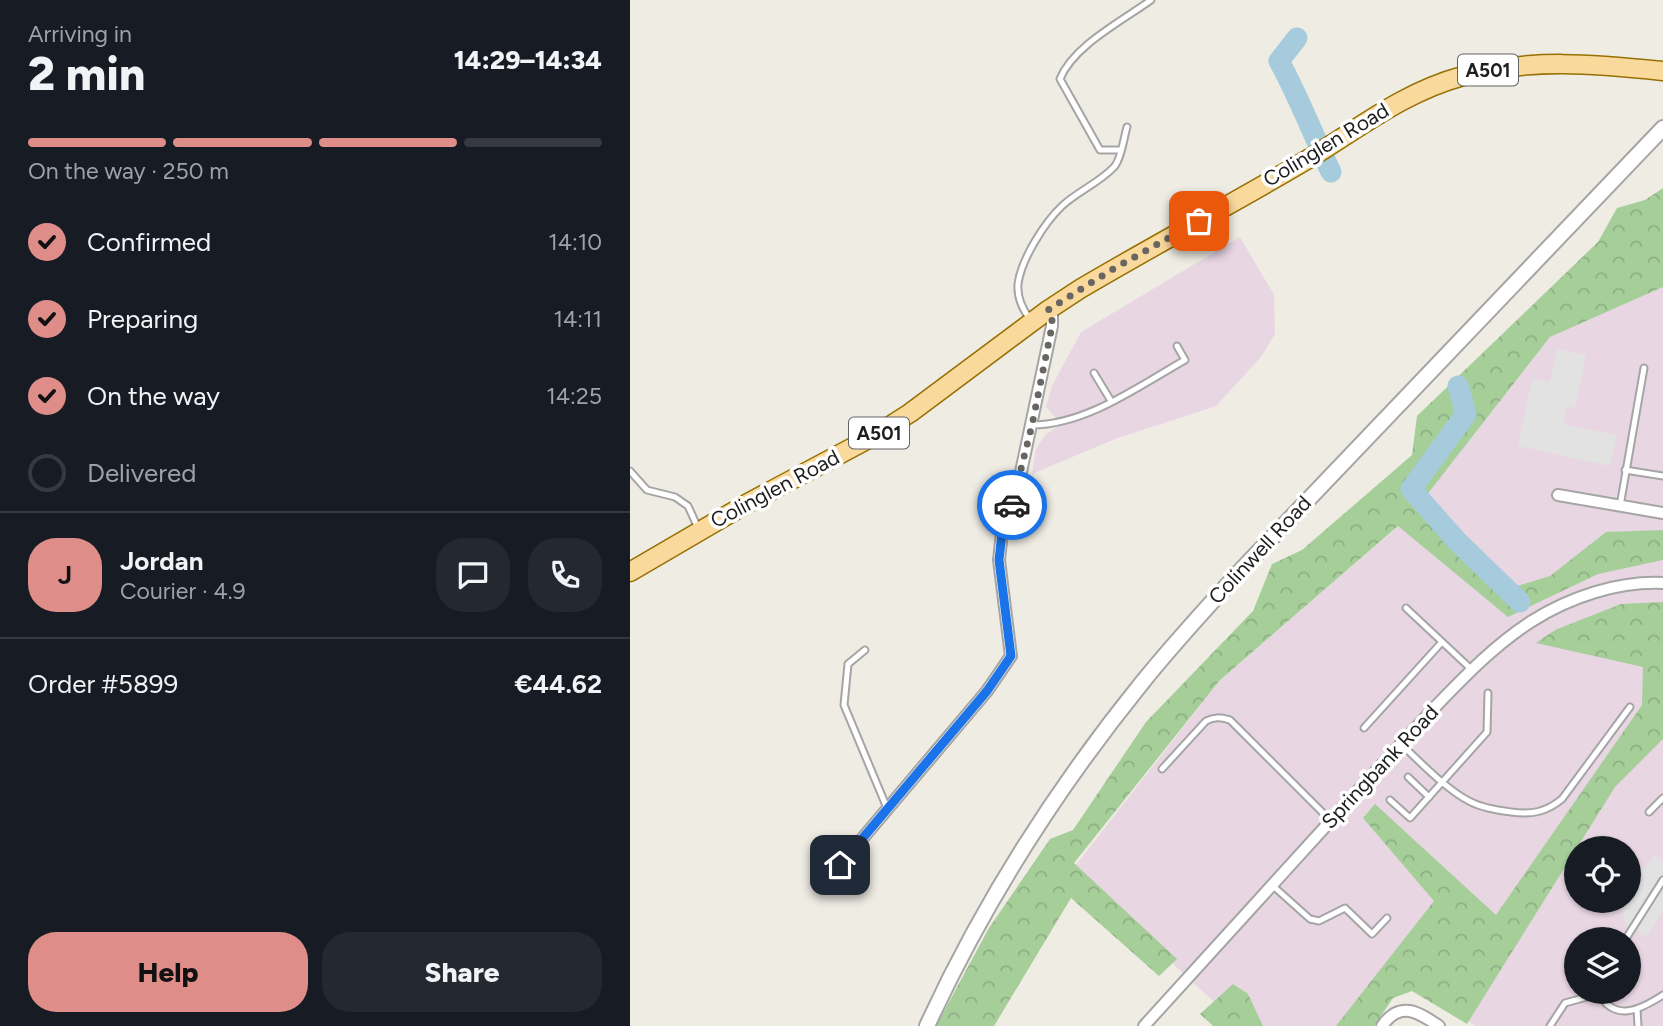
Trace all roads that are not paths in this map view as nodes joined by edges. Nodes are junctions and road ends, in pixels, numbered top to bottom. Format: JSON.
{"nodes":[{"id":1,"x":1151,"y":0,"type":"edge"},
{"id":2,"x":1663,"y":71,"type":"edge"},
{"id":3,"x":1127,"y":127,"type":"dead end"},
{"id":4,"x":1663,"y":128,"type":"edge"},
{"id":5,"x":1121,"y":150,"type":"junction"},
{"id":6,"x":1048,"y":310,"type":"junction"},
{"id":7,"x":1032,"y":322,"type":"junction"},
{"id":8,"x":1177,"y":346,"type":"dead end"},
{"id":9,"x":1644,"y":368,"type":"dead end"},
{"id":10,"x":1094,"y":373,"type":"dead end"},
{"id":11,"x":1111,"y":401,"type":"junction"},
{"id":12,"x":1032,"y":425,"type":"junction"},
{"id":13,"x":1625,"y":470,"type":"junction"},
{"id":14,"x":630,"y":471,"type":"edge"},
{"id":15,"x":1663,"y":476,"type":"edge"},
{"id":16,"x":1558,"y":495,"type":"dead end"},
{"id":17,"x":1620,"y":506,"type":"junction"},
{"id":18,"x":1663,"y":513,"type":"edge"},
{"id":19,"x":699,"y":531,"type":"junction"},
{"id":20,"x":630,"y":572,"type":"edge"},
{"id":21,"x":1663,"y":583,"type":"edge"},
{"id":22,"x":1406,"y":608,"type":"dead end"},
{"id":23,"x":1442,"y":642,"type":"junction"},
{"id":24,"x":865,"y":649,"type":"dead end"},
{"id":25,"x":1471,"y":669,"type":"junction"},
{"id":26,"x":1488,"y":693,"type":"dead end"},
{"id":27,"x":1630,"y":706,"type":"dead end"},
{"id":28,"x":1364,"y":728,"type":"dead end"},
{"id":29,"x":1401,"y":744,"type":"junction"},
{"id":30,"x":1161,"y":769,"type":"dead end"},
{"id":31,"x":1408,"y":777,"type":"dead end"},
{"id":32,"x":1443,"y":782,"type":"junction"},
{"id":33,"x":1429,"y":797,"type":"junction"},
{"id":34,"x":1663,"y":798,"type":"edge"},
{"id":35,"x":1390,"y":800,"type":"dead end"},
{"id":36,"x":887,"y":808,"type":"junction"},
{"id":37,"x":1649,"y":813,"type":"dead end"},
{"id":38,"x":1331,"y":821,"type":"junction"},
{"id":39,"x":840,"y":865,"type":"dead end"},
{"id":40,"x":1663,"y":880,"type":"edge"},
{"id":41,"x":1272,"y":884,"type":"junction"},
{"id":42,"x":1387,"y":918,"type":"dead end"},
{"id":43,"x":1633,"y":927,"type":"edge"},
{"id":44,"x":1663,"y":995,"type":"edge"},
{"id":45,"x":1564,"y":1004,"type":"edge"},
{"id":46,"x":1606,"y":1004,"type":"edge"},
{"id":47,"x":1637,"y":1009,"type":"junction"},
{"id":48,"x":927,"y":1026,"type":"edge"},
{"id":49,"x":1143,"y":1026,"type":"edge"},
{"id":50,"x":1382,"y":1026,"type":"edge"},
{"id":51,"x":1440,"y":1026,"type":"edge"},
{"id":52,"x":1550,"y":1026,"type":"edge"},
{"id":53,"x":1638,"y":1026,"type":"edge"}],
"edges":[{"from":1,"to":5,"type":"lane"},
{"from":2,"to":6,"type":"main road","name":"Colinglen Road","number":"A501"},
{"from":3,"to":5,"type":"lane"},
{"from":4,"to":48,"type":"street","name":"Colinwell Road"},
{"from":5,"to":7,"type":"lane"},
{"from":6,"to":7,"type":"main road","name":"Colinglen Road","number":"A501"},
{"from":6,"to":12,"type":"street"},
{"from":7,"to":19,"type":"main road","name":"Colinglen Road","number":"A501"},
{"from":8,"to":11,"type":"lane"},
{"from":9,"to":13,"type":"lane"},
{"from":10,"to":11,"type":"lane"},
{"from":11,"to":12,"type":"lane"},
{"from":12,"to":36,"type":"street"},
{"from":13,"to":15,"type":"lane"},
{"from":13,"to":17,"type":"lane"},
{"from":14,"to":19,"type":"lane"},
{"from":16,"to":17,"type":"street"},
{"from":17,"to":18,"type":"street"},
{"from":19,"to":20,"type":"main road","name":"Colinglen Road","number":"A501"},
{"from":21,"to":25,"type":"street","name":"Springbank Road"},
{"from":22,"to":23,"type":"lane"},
{"from":23,"to":25,"type":"lane"},
{"from":23,"to":28,"type":"lane"},
{"from":24,"to":36,"type":"lane"},
{"from":25,"to":29,"type":"street","name":"Springbank Road"},
{"from":26,"to":32,"type":"lane"},
{"from":27,"to":32,"type":"lane"},
{"from":29,"to":32,"type":"lane"},
{"from":29,"to":38,"type":"street","name":"Springbank Road"},
{"from":30,"to":38,"type":"lane"},
{"from":31,"to":33,"type":"lane"},
{"from":32,"to":33,"type":"lane"},
{"from":33,"to":35,"type":"lane"},
{"from":34,"to":37,"type":"lane"},
{"from":36,"to":39,"type":"street"},
{"from":38,"to":41,"type":"street","name":"Springbank Road"},
{"from":40,"to":43,"type":"lane"},
{"from":41,"to":42,"type":"lane"},
{"from":41,"to":49,"type":"street","name":"Springbank Road"},
{"from":44,"to":47,"type":"lane"},
{"from":45,"to":52,"type":"lane"},
{"from":46,"to":47,"type":"lane"},
{"from":47,"to":53,"type":"lane"},
{"from":50,"to":51,"type":"street"}]}
